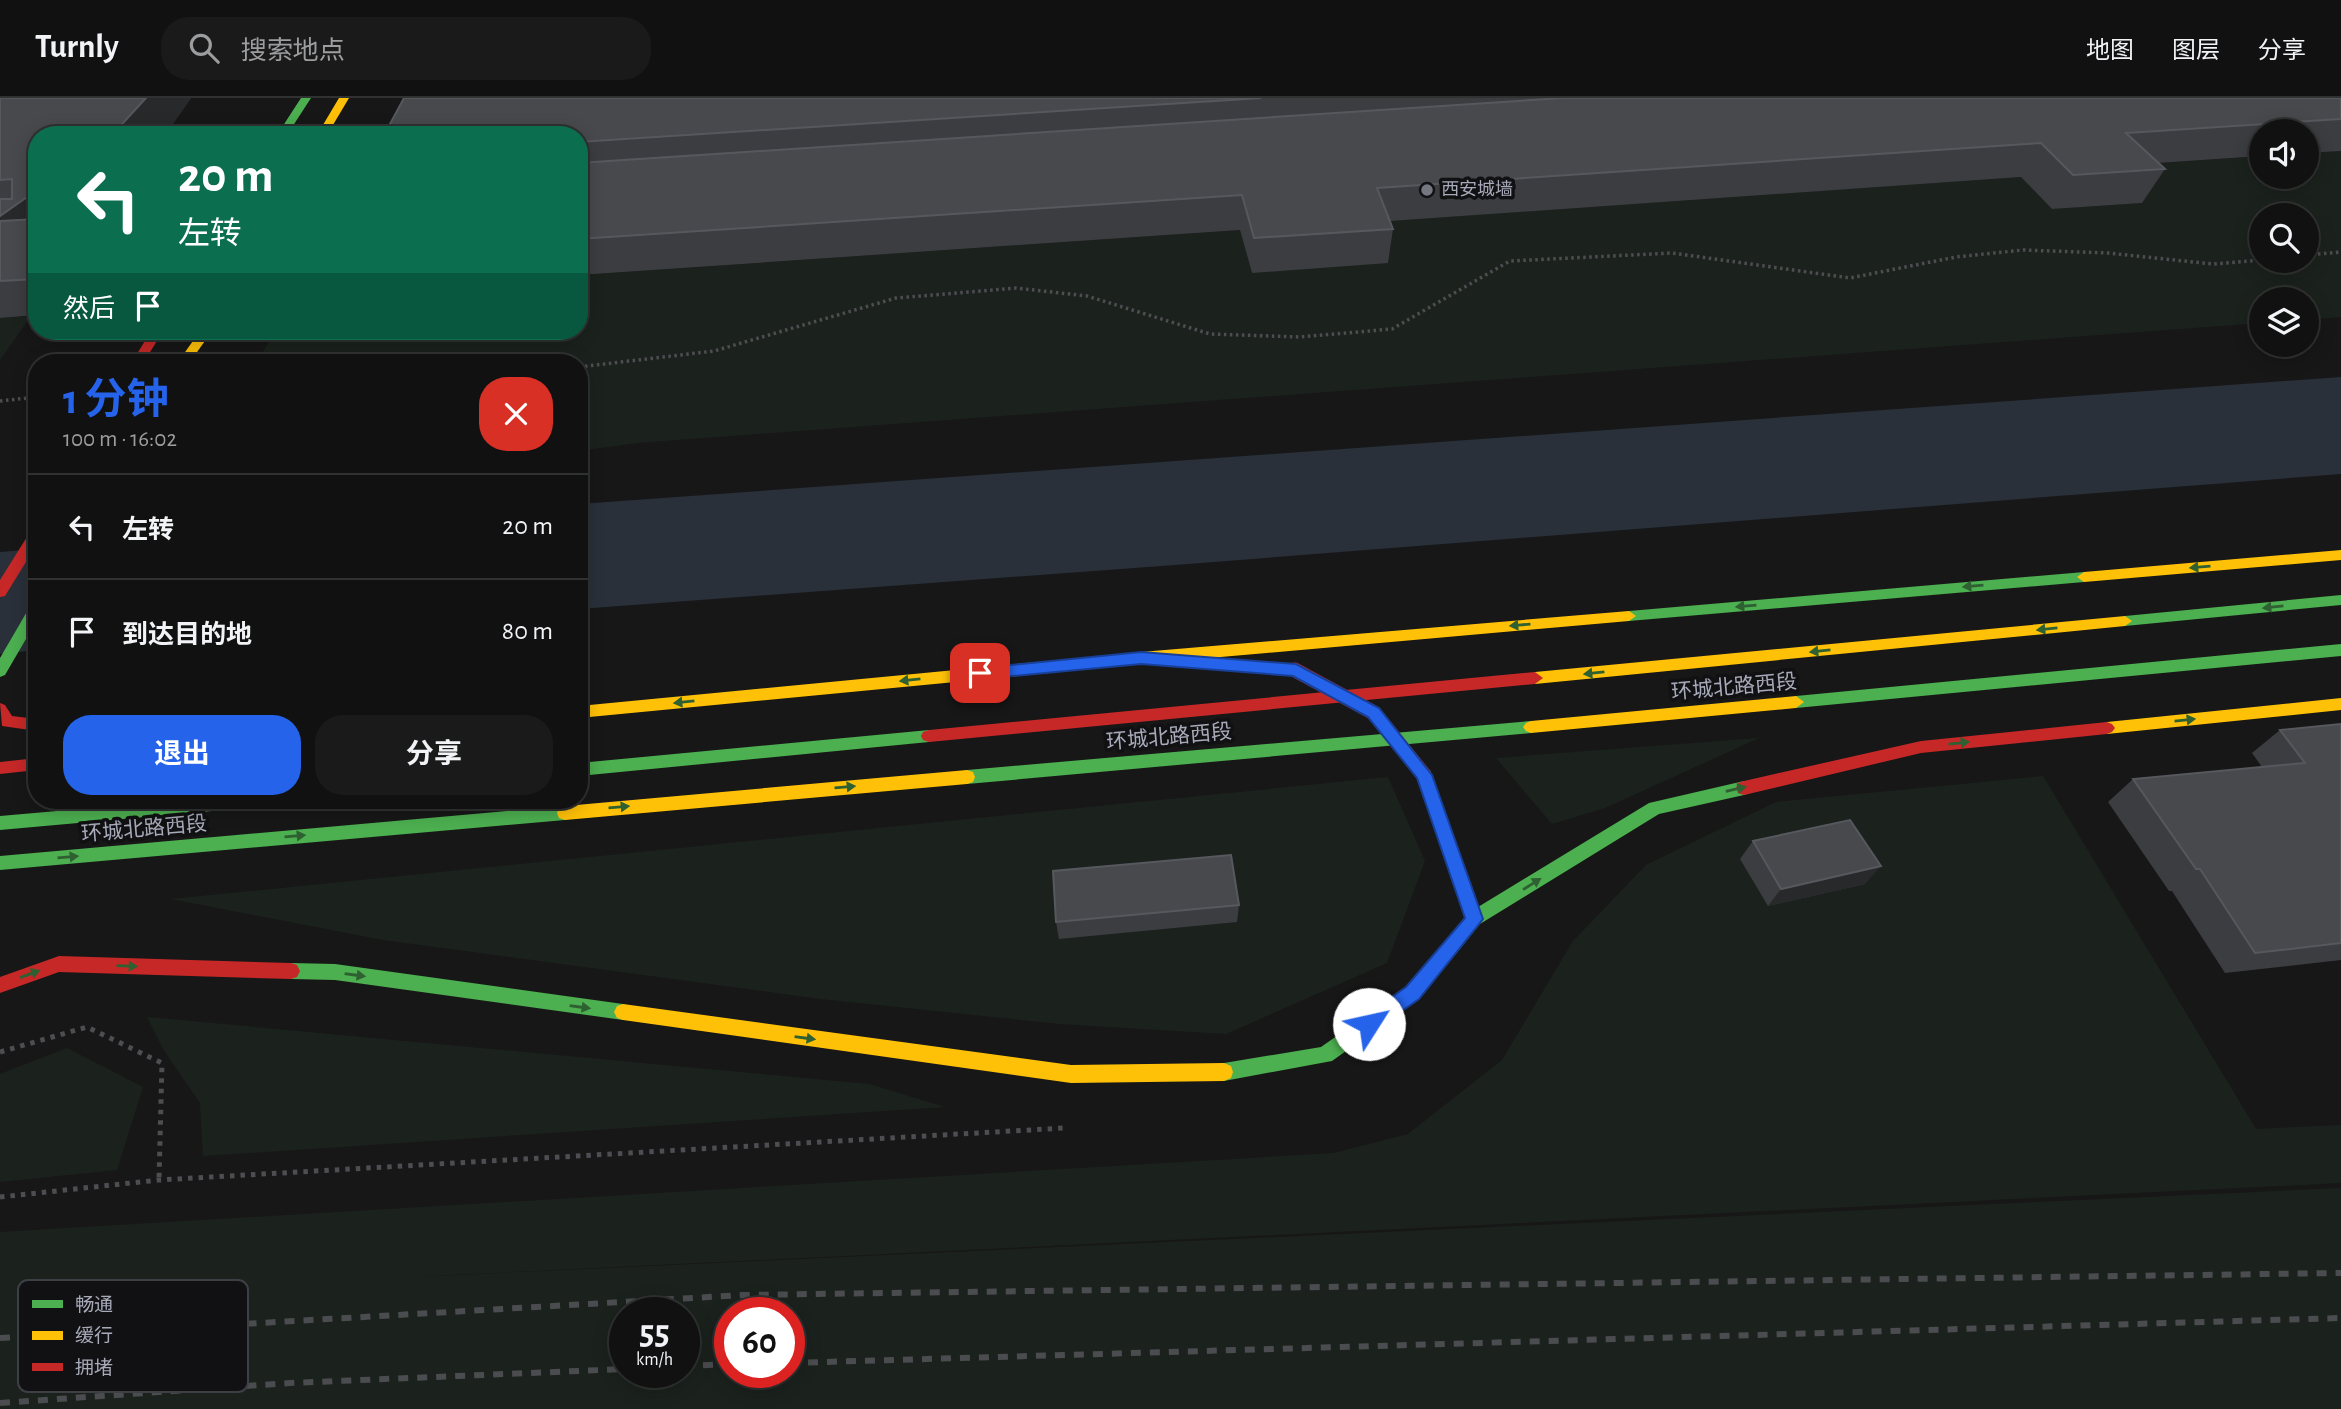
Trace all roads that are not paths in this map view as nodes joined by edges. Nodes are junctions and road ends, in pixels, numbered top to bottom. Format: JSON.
{"nodes":[{"id":1,"x":306,"y":98,"type":"edge"},
{"id":2,"x":344,"y":98,"type":"edge"},
{"id":3,"x":288,"y":126,"type":"edge"},
{"id":4,"x":327,"y":126,"type":"edge"},
{"id":5,"x":28,"y":547,"type":"edge"},
{"id":6,"x":2341,"y":555,"type":"edge"},
{"id":7,"x":0,"y":592,"type":"edge"},
{"id":8,"x":2341,"y":600,"type":"edge"},
{"id":9,"x":28,"y":623,"type":"edge"},
{"id":10,"x":2341,"y":650,"type":"edge"},
{"id":11,"x":1141,"y":658,"type":"junction"},
{"id":12,"x":1244,"y":666,"type":"dead end"},
{"id":13,"x":1289,"y":670,"type":"dead end"},
{"id":14,"x":0,"y":671,"type":"edge"},
{"id":15,"x":2341,"y":704,"type":"edge"},
{"id":16,"x":0,"y":709,"type":"edge"},
{"id":17,"x":588,"y":711,"type":"edge"},
{"id":18,"x":28,"y":724,"type":"edge"},
{"id":19,"x":28,"y":765,"type":"edge"},
{"id":20,"x":0,"y":768,"type":"edge"},
{"id":21,"x":588,"y":769,"type":"edge"},
{"id":22,"x":156,"y":809,"type":"edge"},
{"id":23,"x":0,"y":823,"type":"edge"},
{"id":24,"x":0,"y":863,"type":"edge"},
{"id":25,"x":1474,"y":919,"type":"junction"},
{"id":26,"x":0,"y":985,"type":"edge"}],
"edges":[{"from":1,"to":3,"type":"main road"},
{"from":2,"to":4,"type":"main road"},
{"from":5,"to":7,"type":"main road"},
{"from":6,"to":11,"type":"main road","one_way":true},
{"from":8,"to":21,"type":"main road","name":"环城北路西段","one_way":true},
{"from":9,"to":14,"type":"main road"},
{"from":24,"to":10,"type":"main road","name":"环城北路西段","one_way":true},
{"from":11,"to":12,"type":"main road"},
{"from":11,"to":17,"type":"main road","one_way":true},
{"from":13,"to":25,"type":"main road","bridge":true},
{"from":25,"to":15,"type":"main road","one_way":true},
{"from":16,"to":18,"type":"main road"},
{"from":19,"to":20,"type":"main road"},
{"from":22,"to":23,"type":"main road","name":"环城北路西段"},
{"from":26,"to":25,"type":"main road","one_way":true}]}
